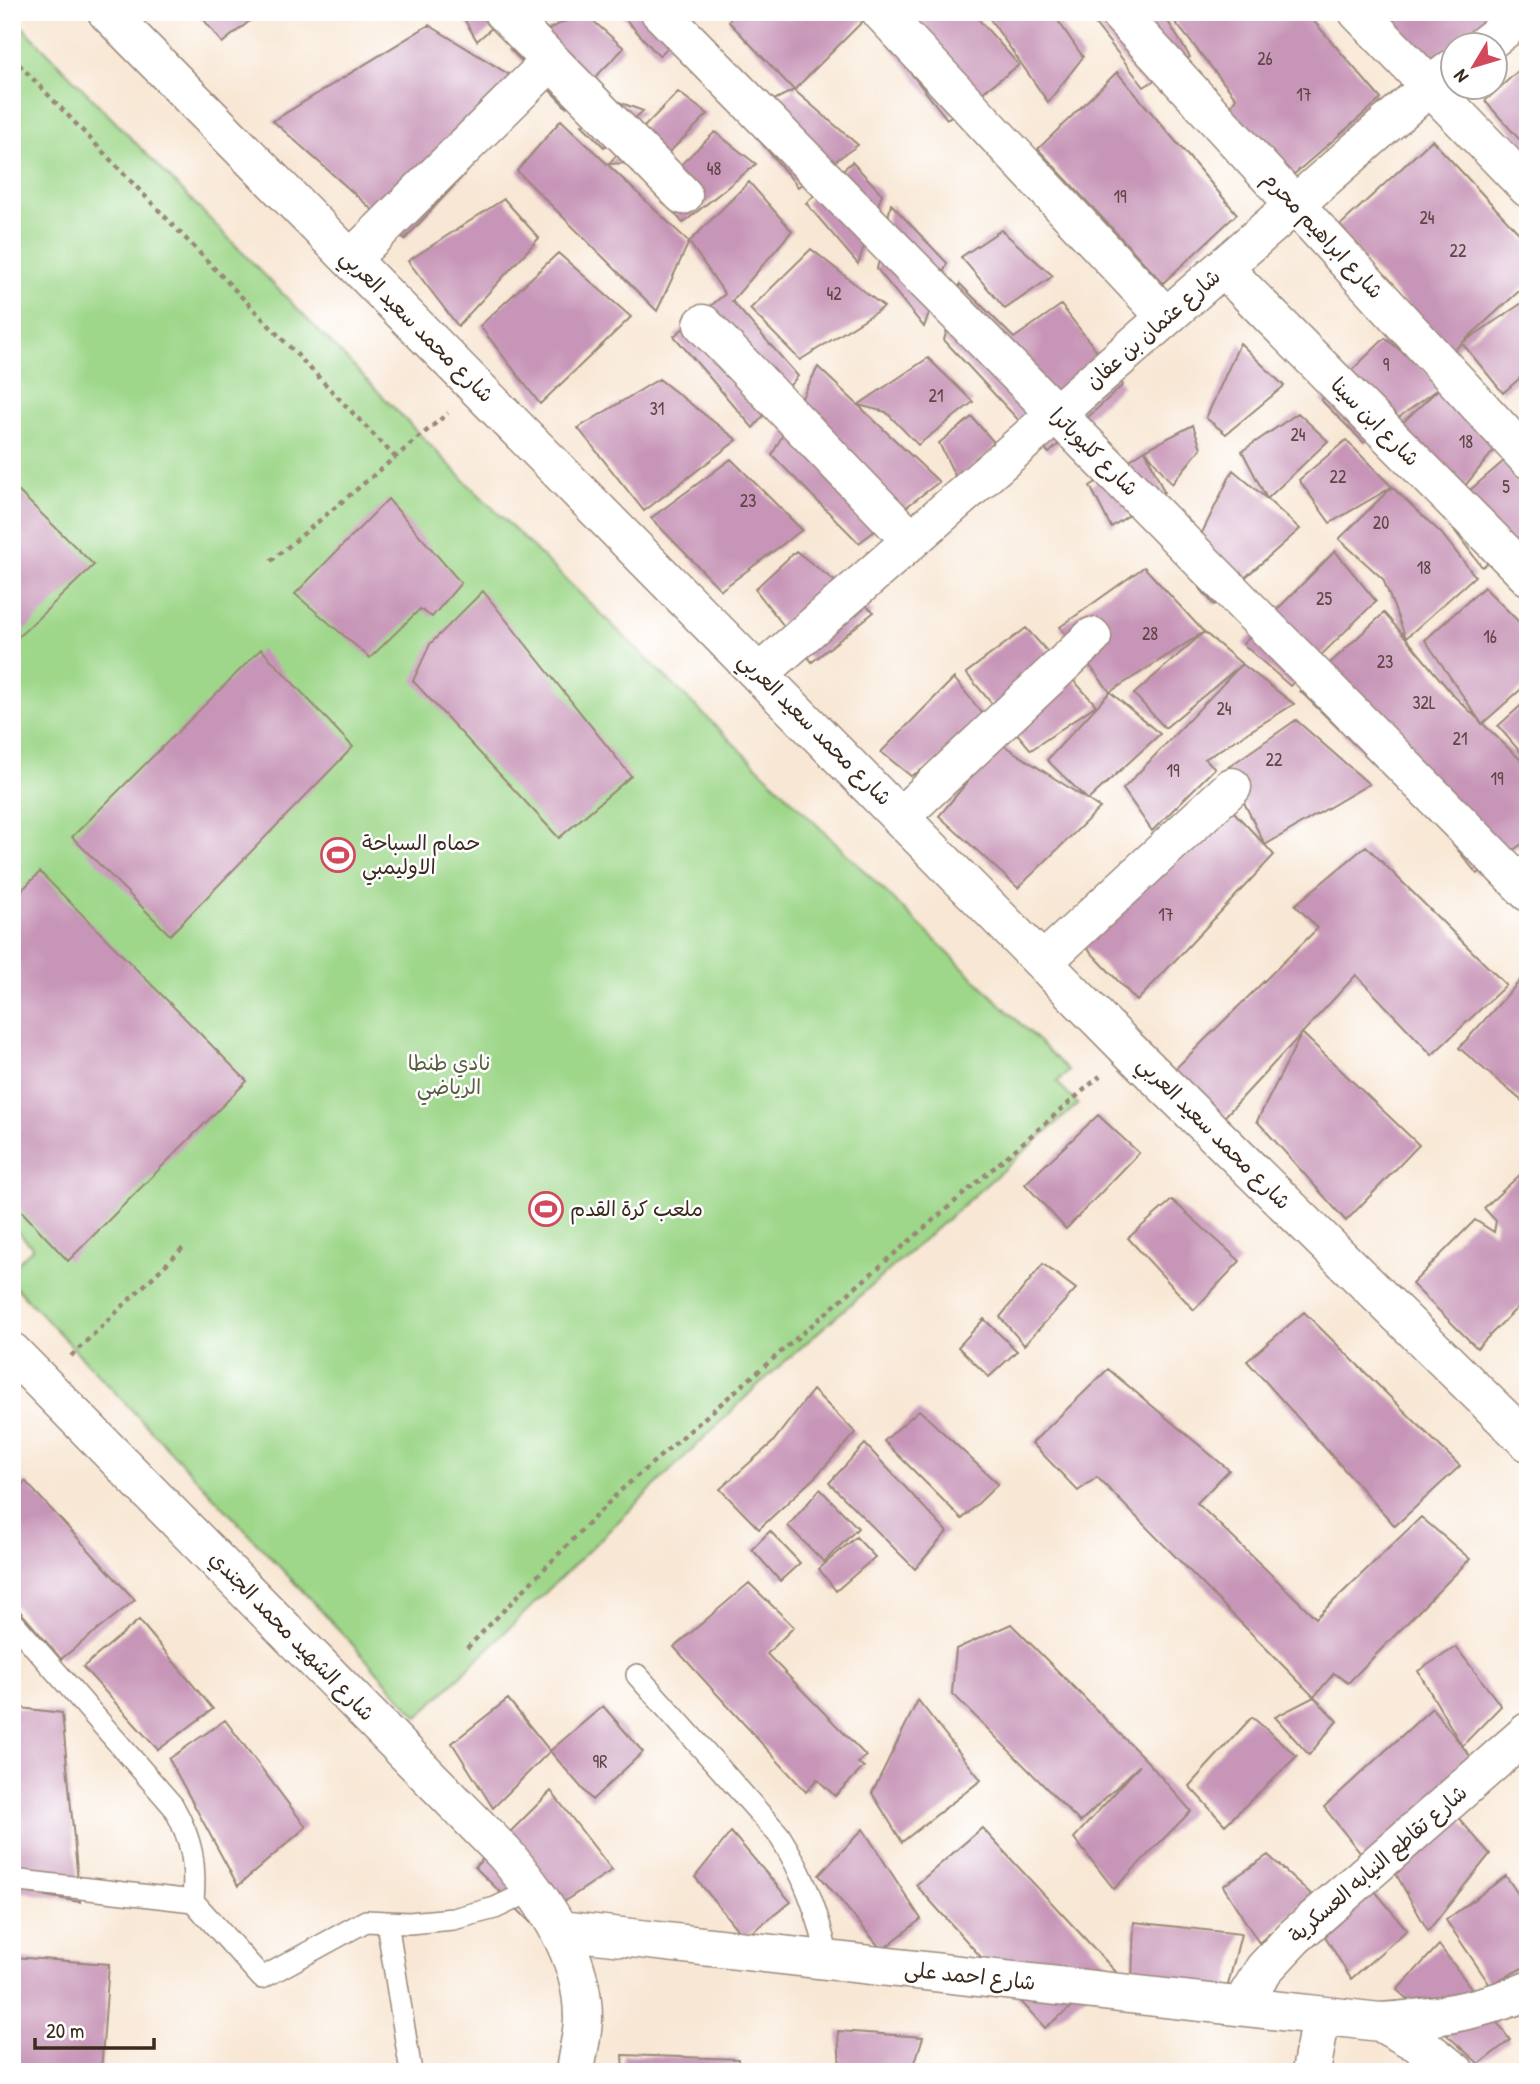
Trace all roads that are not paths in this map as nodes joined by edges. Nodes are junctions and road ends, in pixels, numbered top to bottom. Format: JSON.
{"nodes":[{"id":1,"x":107,"y":12,"type":"edge"},
{"id":2,"x":503,"y":12,"type":"edge"},
{"id":3,"x":660,"y":12,"type":"edge"},
{"id":4,"x":881,"y":12,"type":"edge"},
{"id":5,"x":1118,"y":12,"type":"edge"},
{"id":6,"x":1358,"y":12,"type":"edge"},
{"id":7,"x":1527,"y":12,"type":"edge"},
{"id":8,"x":1501,"y":32,"type":"edge"},
{"id":9,"x":551,"y":61,"type":"junction"},
{"id":10,"x":1438,"y":75,"type":"edge"},
{"id":11,"x":1438,"y":80,"type":"edge"},
{"id":12,"x":1461,"y":102,"type":"edge"},
{"id":13,"x":1528,"y":188,"type":"edge"},
{"id":14,"x":683,"y":195,"type":"dead end"},
{"id":15,"x":1295,"y":204,"type":"junction"},
{"id":16,"x":351,"y":259,"type":"junction"},
{"id":17,"x":1223,"y":268,"type":"junction"},
{"id":18,"x":1166,"y":317,"type":"junction"},
{"id":19,"x":703,"y":324,"type":"dead end"},
{"id":20,"x":1056,"y":414,"type":"junction"},
{"id":21,"x":1528,"y":459,"type":"edge"},
{"id":22,"x":911,"y":540,"type":"junction"},
{"id":23,"x":1528,"y":576,"type":"edge"},
{"id":24,"x":1092,"y":637,"type":"dead end"},
{"id":25,"x":760,"y":673,"type":"junction"},
{"id":26,"x":1232,"y":787,"type":"dead end"},
{"id":27,"x":901,"y":816,"type":"junction"},
{"id":28,"x":1528,"y":892,"type":"edge"},
{"id":29,"x":1044,"y":961,"type":"junction"},
{"id":30,"x":12,"y":1352,"type":"edge"},
{"id":31,"x":1528,"y":1442,"type":"edge"},
{"id":32,"x":12,"y":1621,"type":"edge"},
{"id":33,"x":637,"y":1675,"type":"dead end"},
{"id":34,"x":1528,"y":1732,"type":"edge"},
{"id":35,"x":12,"y":1880,"type":"edge"},
{"id":36,"x":535,"y":1889,"type":"junction"},
{"id":37,"x":193,"y":1901,"type":"junction"},
{"id":38,"x":387,"y":1922,"type":"junction"},
{"id":39,"x":560,"y":1930,"type":"junction"},
{"id":40,"x":828,"y":1960,"type":"junction"},
{"id":41,"x":1528,"y":1991,"type":"edge"},
{"id":42,"x":1241,"y":2007,"type":"junction"},
{"id":43,"x":1321,"y":2016,"type":"junction"},
{"id":44,"x":1380,"y":2022,"type":"junction"},
{"id":45,"x":411,"y":2072,"type":"edge"},
{"id":46,"x":575,"y":2072,"type":"edge"},
{"id":47,"x":1311,"y":2072,"type":"edge"},
{"id":48,"x":1455,"y":2072,"type":"edge"}],
"edges":[{"from":1,"to":16,"type":"street","name":"شارع محمد سعيد العربي"},
{"from":2,"to":9,"type":"street"},
{"from":3,"to":20,"type":"street","name":"شارع كليوباترا"},
{"from":4,"to":18,"type":"street"},
{"from":5,"to":15,"type":"street","name":"شارع ابراهيم محرم"},
{"from":6,"to":10,"type":"street"},
{"from":7,"to":8,"type":"street"},
{"from":9,"to":14,"type":"street"},
{"from":9,"to":16,"type":"street"},
{"from":11,"to":15,"type":"street","name":"شارع عثمان بن عفان"},
{"from":12,"to":13,"type":"street"},
{"from":15,"to":17,"type":"street","name":"شارع عثمان بن عفان"},
{"from":15,"to":21,"type":"street","name":"شارع ابراهيم محرم"},
{"from":16,"to":25,"type":"street","name":"شارع محمد سعيد العربي"},
{"from":17,"to":18,"type":"street","name":"شارع عثمان بن عفان"},
{"from":17,"to":23,"type":"street","name":"شارع ابن سينا"},
{"from":18,"to":20,"type":"street","name":"شارع عثمان بن عفان"},
{"from":19,"to":22,"type":"street"},
{"from":20,"to":22,"type":"street","name":"شارع عثمان بن عفان"},
{"from":20,"to":28,"type":"street","name":"شارع كليوباترا"},
{"from":22,"to":25,"type":"street","name":"شارع عثمان بن عفان"},
{"from":24,"to":27,"type":"street"},
{"from":25,"to":27,"type":"street","name":"شارع محمد سعيد العربي"},
{"from":26,"to":29,"type":"street"},
{"from":27,"to":29,"type":"street","name":"شارع محمد سعيد العربي"},
{"from":29,"to":31,"type":"street","name":"شارع محمد سعيد العربي"},
{"from":30,"to":36,"type":"street","name":"شارع الشهيد محمد الجندي"},
{"from":32,"to":37,"type":"lane"},
{"from":33,"to":40,"type":"lane"},
{"from":34,"to":42,"type":"street","name":"شارع تقاطع النيابه العسكرية"},
{"from":35,"to":37,"type":"lane"},
{"from":36,"to":38,"type":"lane"},
{"from":36,"to":39,"type":"street","name":"شارع الشهيد محمد الجندي"},
{"from":37,"to":38,"type":"lane"},
{"from":38,"to":45,"type":"lane"},
{"from":39,"to":40,"type":"street","name":"شارع احمد على"},
{"from":39,"to":46,"type":"street","name":"شارع الشهيد محمد الجندي"},
{"from":40,"to":42,"type":"street","name":"شارع احمد على"},
{"from":41,"to":44,"type":"street","name":"شارع احمد على"},
{"from":42,"to":43,"type":"street","name":"شارع احمد على"},
{"from":43,"to":44,"type":"street","name":"شارع احمد على"},
{"from":43,"to":47,"type":"street"},
{"from":44,"to":48,"type":"street","name":"شارع احمد على"}]}
